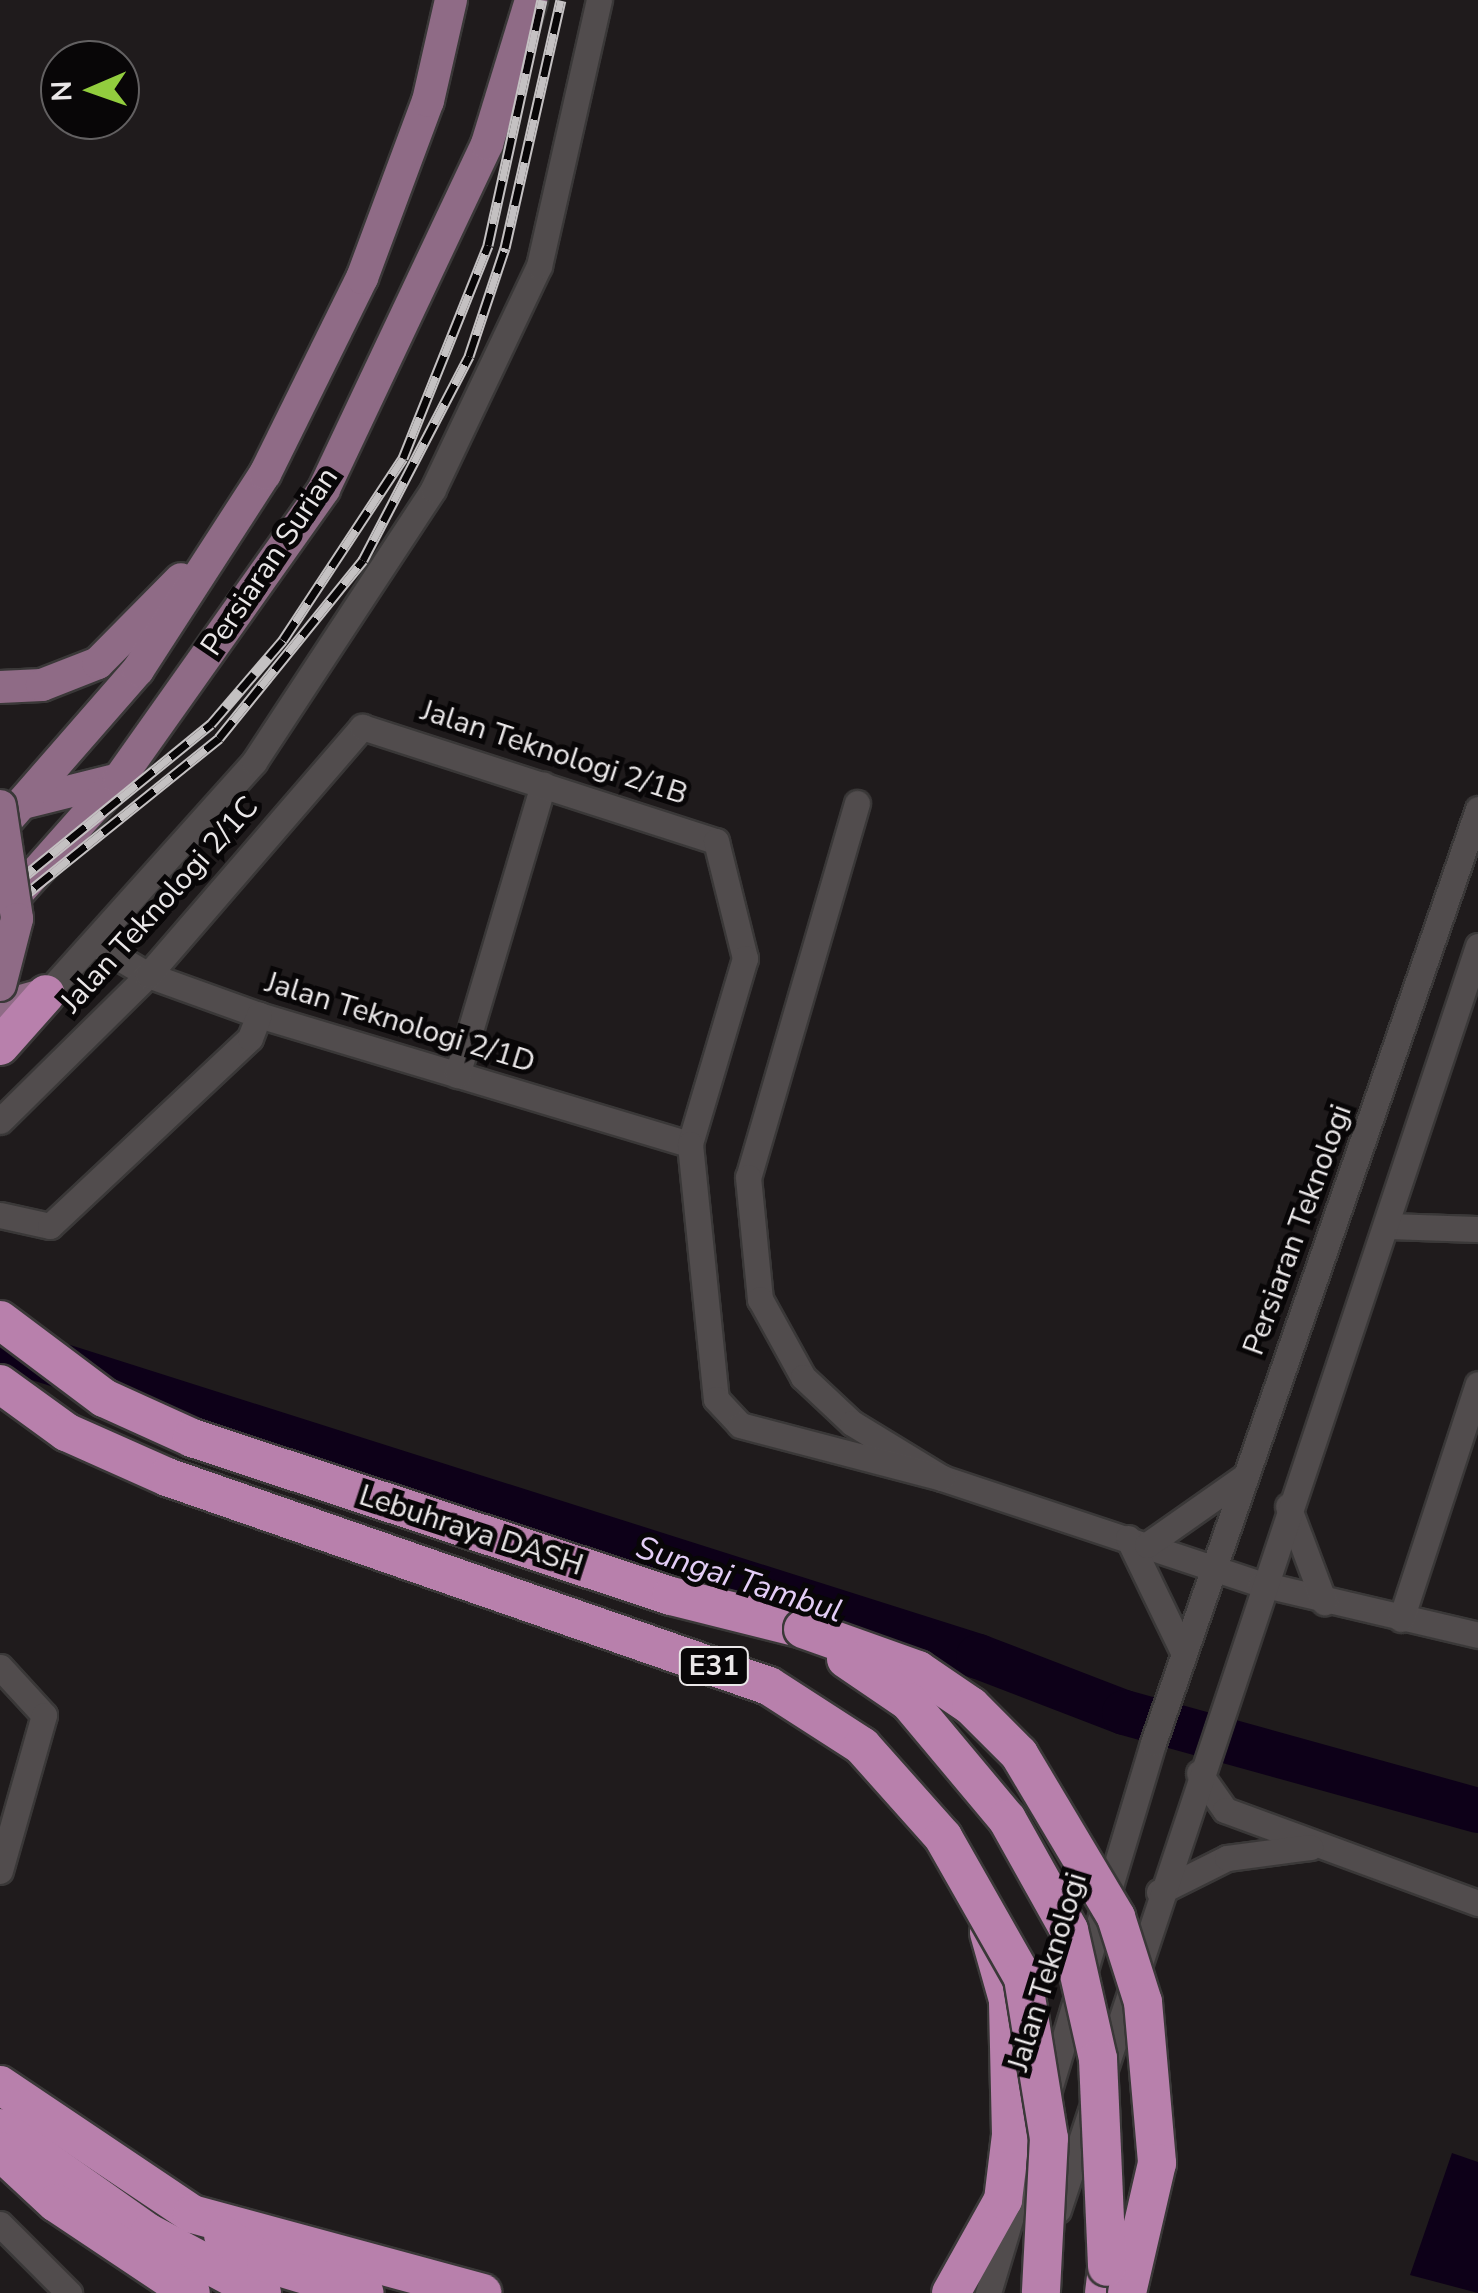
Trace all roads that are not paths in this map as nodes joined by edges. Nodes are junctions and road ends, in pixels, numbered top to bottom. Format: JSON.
{"nodes":[{"id":1,"x":451,"y":0,"type":"edge"},
{"id":2,"x":531,"y":0,"type":"edge"},
{"id":3,"x":599,"y":0,"type":"edge"},
{"id":4,"x":238,"y":522,"type":"junction"},
{"id":5,"x":0,"y":687,"type":"edge"},
{"id":6,"x":362,"y":727,"type":"joint"},
{"id":7,"x":120,"y":779,"type":"junction"},
{"id":8,"x":543,"y":784,"type":"junction"},
{"id":9,"x":857,"y":803,"type":"dead end"},
{"id":10,"x":9,"y":804,"type":"edge"},
{"id":11,"x":1478,"y":808,"type":"edge"},
{"id":12,"x":0,"y":828,"type":"edge"},
{"id":13,"x":0,"y":913,"type":"edge"},
{"id":14,"x":99,"y":946,"type":"junction"},
{"id":15,"x":1478,"y":946,"type":"edge"},
{"id":16,"x":148,"y":975,"type":"junction"},
{"id":17,"x":0,"y":985,"type":"edge"},
{"id":18,"x":1472,"y":993,"type":"edge"},
{"id":19,"x":46,"y":994,"type":"junction"},
{"id":20,"x":0,"y":1007,"type":"edge"},
{"id":21,"x":259,"y":1016,"type":"junction"},
{"id":22,"x":0,"y":1046,"type":"edge"},
{"id":23,"x":457,"y":1075,"type":"junction"},
{"id":24,"x":0,"y":1121,"type":"edge"},
{"id":25,"x":690,"y":1144,"type":"junction"},
{"id":26,"x":0,"y":1214,"type":"edge"},
{"id":27,"x":1387,"y":1226,"type":"junction"},
{"id":28,"x":1478,"y":1229,"type":"edge"},
{"id":29,"x":0,"y":1320,"type":"edge"},
{"id":30,"x":0,"y":1384,"type":"edge"},
{"id":31,"x":1478,"y":1384,"type":"edge"},
{"id":32,"x":1246,"y":1476,"type":"junction"},
{"id":33,"x":942,"y":1478,"type":"junction"},
{"id":34,"x":1288,"y":1506,"type":"junction"},
{"id":35,"x":1137,"y":1541,"type":"junction"},
{"id":36,"x":1213,"y":1568,"type":"junction"},
{"id":37,"x":1261,"y":1584,"type":"junction"},
{"id":38,"x":1324,"y":1602,"type":"junction"},
{"id":39,"x":1401,"y":1618,"type":"junction"},
{"id":40,"x":802,"y":1629,"type":"junction"},
{"id":41,"x":1478,"y":1635,"type":"edge"},
{"id":42,"x":1180,"y":1662,"type":"junction"},
{"id":43,"x":0,"y":1666,"type":"edge"},
{"id":44,"x":1200,"y":1766,"type":"junction"},
{"id":45,"x":1320,"y":1847,"type":"junction"},
{"id":46,"x":0,"y":1871,"type":"edge"},
{"id":47,"x":1159,"y":1892,"type":"junction"},
{"id":48,"x":981,"y":1903,"type":"junction"},
{"id":49,"x":1478,"y":1903,"type":"edge"},
{"id":50,"x":0,"y":2085,"type":"edge"},
{"id":51,"x":0,"y":2128,"type":"edge"},
{"id":52,"x":0,"y":2151,"type":"edge"},
{"id":53,"x":192,"y":2214,"type":"junction"},
{"id":54,"x":0,"y":2224,"type":"edge"},
{"id":55,"x":68,"y":2293,"type":"edge"},
{"id":56,"x":191,"y":2293,"type":"edge"},
{"id":57,"x":262,"y":2293,"type":"edge"},
{"id":58,"x":365,"y":2293,"type":"edge"},
{"id":59,"x":482,"y":2293,"type":"edge"},
{"id":60,"x":951,"y":2293,"type":"edge"},
{"id":61,"x":988,"y":2293,"type":"edge"},
{"id":62,"x":1039,"y":2293,"type":"edge"},
{"id":63,"x":1104,"y":2293,"type":"edge"},
{"id":64,"x":1127,"y":2293,"type":"edge"}],
"edges":[{"from":1,"to":4,"type":"main road","name":"Persiaran Surian"},
{"from":2,"to":7,"type":"main road","name":"Persiaran Surian"},
{"from":3,"to":14,"type":"street"},
{"from":4,"to":5,"type":"main road"},
{"from":4,"to":10,"type":"main road","name":"Persiaran Surian"},
{"from":6,"to":8,"type":"street","name":"Jalan Teknologi 2/1B"},
{"from":6,"to":16,"type":"street","name":"Jalan Teknologi 2/1C"},
{"from":7,"to":10,"type":"main road"},
{"from":7,"to":13,"type":"main road","name":"Persiaran Surian"},
{"from":8,"to":23,"type":"street"},
{"from":8,"to":25,"type":"street","name":"Jalan Teknologi 2/1B"},
{"from":9,"to":33,"type":"street"},
{"from":10,"to":12,"type":"main road","name":"Persiaran Surian"},
{"from":10,"to":17,"type":"main road","bridge":true},
{"from":11,"to":32,"type":"street","name":"Persiaran Teknologi"},
{"from":14,"to":16,"type":"street","name":"Jalan Teknologi 2/1D"},
{"from":14,"to":19,"type":"street"},
{"from":15,"to":18,"type":"street"},
{"from":16,"to":21,"type":"street","name":"Jalan Teknologi 2/1D"},
{"from":16,"to":24,"type":"street","name":"Jalan Teknologi 2/1C"},
{"from":18,"to":27,"type":"street"},
{"from":19,"to":20,"type":"main road"},
{"from":19,"to":22,"type":"highway"},
{"from":21,"to":23,"type":"street","name":"Jalan Teknologi 2/1D"},
{"from":21,"to":26,"type":"street"},
{"from":23,"to":25,"type":"street","name":"Jalan Teknologi 2/1D"},
{"from":25,"to":33,"type":"street"},
{"from":27,"to":28,"type":"street"},
{"from":27,"to":34,"type":"street"},
{"from":29,"to":40,"type":"highway","name":"Lebuhraya DASH","number":"E31"},
{"from":30,"to":48,"type":"highway","name":"Lebuhraya DASH","number":"E31","bridge":true},
{"from":31,"to":39,"type":"street"},
{"from":32,"to":35,"type":"street"},
{"from":32,"to":36,"type":"street","name":"Persiaran Teknologi"},
{"from":33,"to":35,"type":"street"},
{"from":34,"to":37,"type":"street"},
{"from":34,"to":38,"type":"street"},
{"from":35,"to":36,"type":"street"},
{"from":35,"to":42,"type":"street"},
{"from":36,"to":37,"type":"street"},
{"from":36,"to":42,"type":"street","name":"Persiaran Teknologi"},
{"from":37,"to":38,"type":"street"},
{"from":37,"to":44,"type":"street"},
{"from":38,"to":39,"type":"street"},
{"from":39,"to":41,"type":"street"},
{"from":40,"to":63,"type":"highway","name":"Lebuhraya DASH","number":"E31","bridge":true},
{"from":40,"to":64,"type":"highway","bridge":true},
{"from":42,"to":61,"type":"street","name":"Jalan Teknologi"},
{"from":43,"to":46,"type":"street"},
{"from":44,"to":45,"type":"street"},
{"from":44,"to":47,"type":"street"},
{"from":45,"to":47,"type":"street"},
{"from":45,"to":49,"type":"street"},
{"from":47,"to":62,"type":"street"},
{"from":48,"to":60,"type":"highway","bridge":true},
{"from":48,"to":62,"type":"highway","name":"Lebuhraya DASH","number":"E31","bridge":true},
{"from":50,"to":53,"type":"highway"},
{"from":51,"to":57,"type":"highway"},
{"from":52,"to":56,"type":"highway"},
{"from":53,"to":58,"type":"highway"},
{"from":53,"to":59,"type":"highway"},
{"from":54,"to":55,"type":"street"}]}
